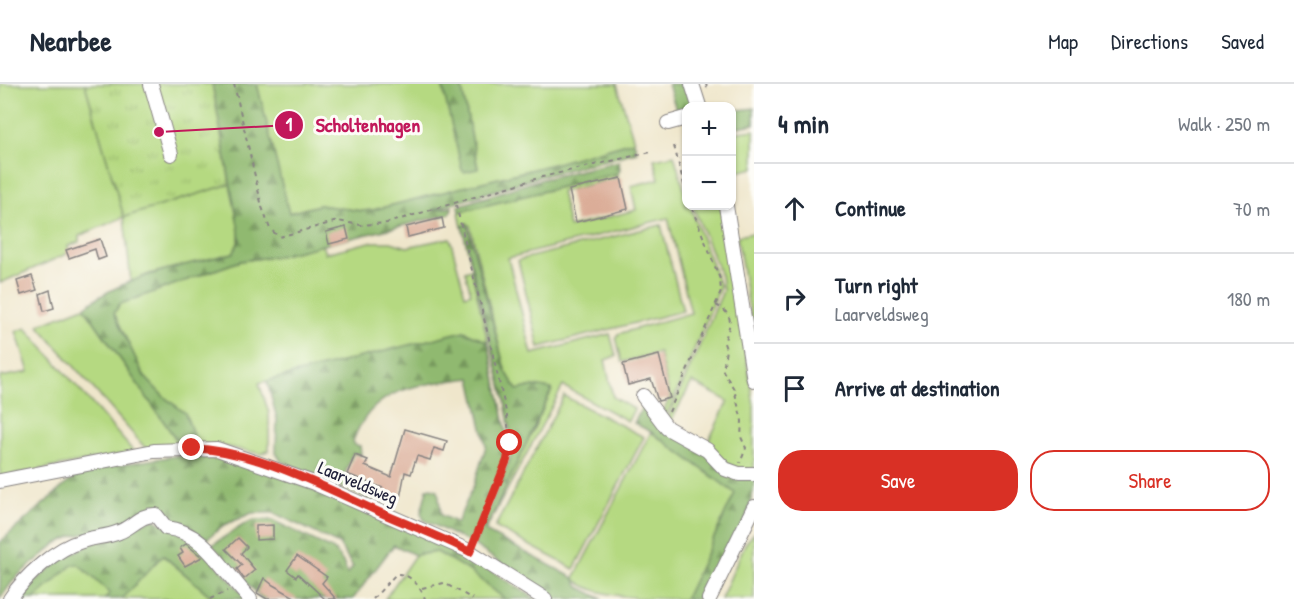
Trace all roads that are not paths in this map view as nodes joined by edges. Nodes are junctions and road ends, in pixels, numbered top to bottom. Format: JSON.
{"nodes":[{"id":1,"x":150,"y":84,"type":"edge"},
{"id":2,"x":692,"y":84,"type":"edge"},
{"id":3,"x":698,"y":102,"type":"edge"},
{"id":4,"x":682,"y":119,"type":"edge"},
{"id":5,"x":668,"y":123,"type":"dead end"},
{"id":6,"x":171,"y":154,"type":"dead end"},
{"id":7,"x":727,"y":210,"type":"edge"},
{"id":8,"x":754,"y":380,"type":"edge"},
{"id":9,"x":643,"y":396,"type":"dead end"},
{"id":10,"x":754,"y":474,"type":"edge"},
{"id":11,"x":0,"y":481,"type":"edge"},
{"id":12,"x":753,"y":514,"type":"edge"},
{"id":13,"x":10,"y":599,"type":"edge"},
{"id":14,"x":250,"y":599,"type":"edge"},
{"id":15,"x":545,"y":599,"type":"edge"},
{"id":16,"x":709,"y":599,"type":"edge"}],
"edges":[{"from":1,"to":6,"type":"street"},
{"from":2,"to":3,"type":"street"},
{"from":4,"to":5,"type":"street"},
{"from":7,"to":8,"type":"street"},
{"from":9,"to":10,"type":"street"},
{"from":11,"to":15,"type":"street","name":"Laarveldsweg"},
{"from":12,"to":16,"type":"street"},
{"from":13,"to":14,"type":"street"}]}
